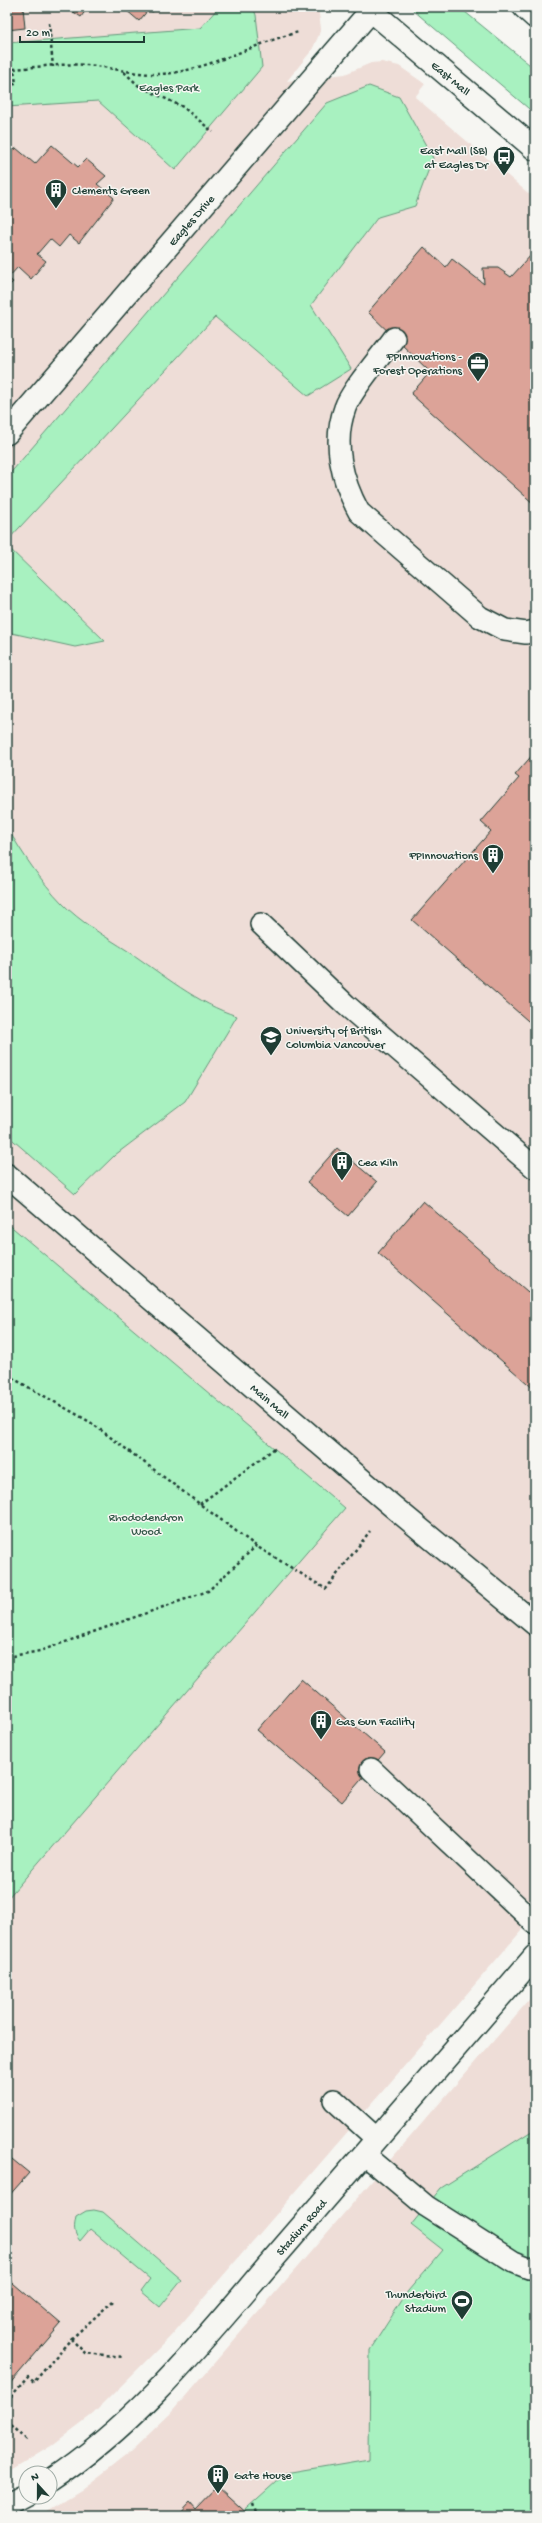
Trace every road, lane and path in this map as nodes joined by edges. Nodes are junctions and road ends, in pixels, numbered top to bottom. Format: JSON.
{"nodes":[{"id":1,"x":524,"y":7,"type":"edge"},
{"id":2,"x":371,"y":8,"type":"edge"},
{"id":3,"x":535,"y":17,"type":"edge"},
{"id":4,"x":49,"y":23,"type":"dead end"},
{"id":5,"x":299,"y":32,"type":"dead end"},
{"id":6,"x":53,"y":67,"type":"junction"},
{"id":7,"x":124,"y":72,"type":"junction"},
{"id":8,"x":7,"y":85,"type":"edge"},
{"id":9,"x":213,"y":132,"type":"dead end"},
{"id":10,"x":535,"y":149,"type":"edge"},
{"id":11,"x":394,"y":338,"type":"dead end"},
{"id":12,"x":7,"y":434,"type":"edge"},
{"id":13,"x":535,"y":631,"type":"edge"},
{"id":14,"x":262,"y":924,"type":"dead end"},
{"id":15,"x":535,"y":1168,"type":"edge"},
{"id":16,"x":7,"y":1175,"type":"edge"},
{"id":17,"x":7,"y":1375,"type":"edge"},
{"id":18,"x":301,"y":1429,"type":"junction"},
{"id":19,"x":200,"y":1504,"type":"junction"},
{"id":20,"x":391,"y":1505,"type":"junction"},
{"id":21,"x":256,"y":1546,"type":"junction"},
{"id":22,"x":535,"y":1624,"type":"edge"},
{"id":23,"x":7,"y":1657,"type":"edge"},
{"id":24,"x":371,"y":1769,"type":"dead end"},
{"id":25,"x":535,"y":1924,"type":"edge"},
{"id":26,"x":535,"y":1956,"type":"edge"},
{"id":27,"x":334,"y":2100,"type":"dead end"},
{"id":28,"x":371,"y":2146,"type":"junction"},
{"id":29,"x":535,"y":2267,"type":"edge"},
{"id":30,"x":113,"y":2301,"type":"dead end"},
{"id":31,"x":71,"y":2339,"type":"junction"},
{"id":32,"x":124,"y":2357,"type":"dead end"},
{"id":33,"x":7,"y":2401,"type":"edge"},
{"id":34,"x":7,"y":2421,"type":"edge"},
{"id":35,"x":28,"y":2441,"type":"dead end"},
{"id":36,"x":58,"y":2476,"type":"edge"},
{"id":37,"x":18,"y":2499,"type":"edge"},
{"id":38,"x":253,"y":2504,"type":"dead end"},
{"id":39,"x":7,"y":2505,"type":"edge"},
{"id":40,"x":257,"y":2516,"type":"edge"}],
"edges":[{"from":1,"to":3,"type":"street"},
{"from":2,"to":10,"type":"street","name":"East Mall"},
{"from":2,"to":12,"type":"street","name":"Eagles Drive"},
{"from":4,"to":6,"type":"path"},
{"from":5,"to":7,"type":"path"},
{"from":6,"to":7,"type":"path"},
{"from":6,"to":8,"type":"path"},
{"from":7,"to":9,"type":"path"},
{"from":11,"to":13,"type":"lane"},
{"from":14,"to":15,"type":"lane"},
{"from":16,"to":18,"type":"street","name":"Main Mall"},
{"from":17,"to":19,"type":"path"},
{"from":18,"to":19,"type":"path"},
{"from":18,"to":20,"type":"street","name":"Main Mall"},
{"from":19,"to":21,"type":"path"},
{"from":20,"to":21,"type":"path"},
{"from":20,"to":22,"type":"street","name":"Main Mall"},
{"from":21,"to":23,"type":"path"},
{"from":24,"to":25,"type":"lane"},
{"from":26,"to":28,"type":"street","name":"Stadium Road"},
{"from":27,"to":28,"type":"lane"},
{"from":28,"to":29,"type":"lane"},
{"from":28,"to":36,"type":"street","name":"Stadium Road"},
{"from":30,"to":31,"type":"path"},
{"from":31,"to":32,"type":"path"},
{"from":31,"to":33,"type":"path"},
{"from":34,"to":35,"type":"path"},
{"from":37,"to":39,"type":"street"},
{"from":38,"to":40,"type":"path"}]}
